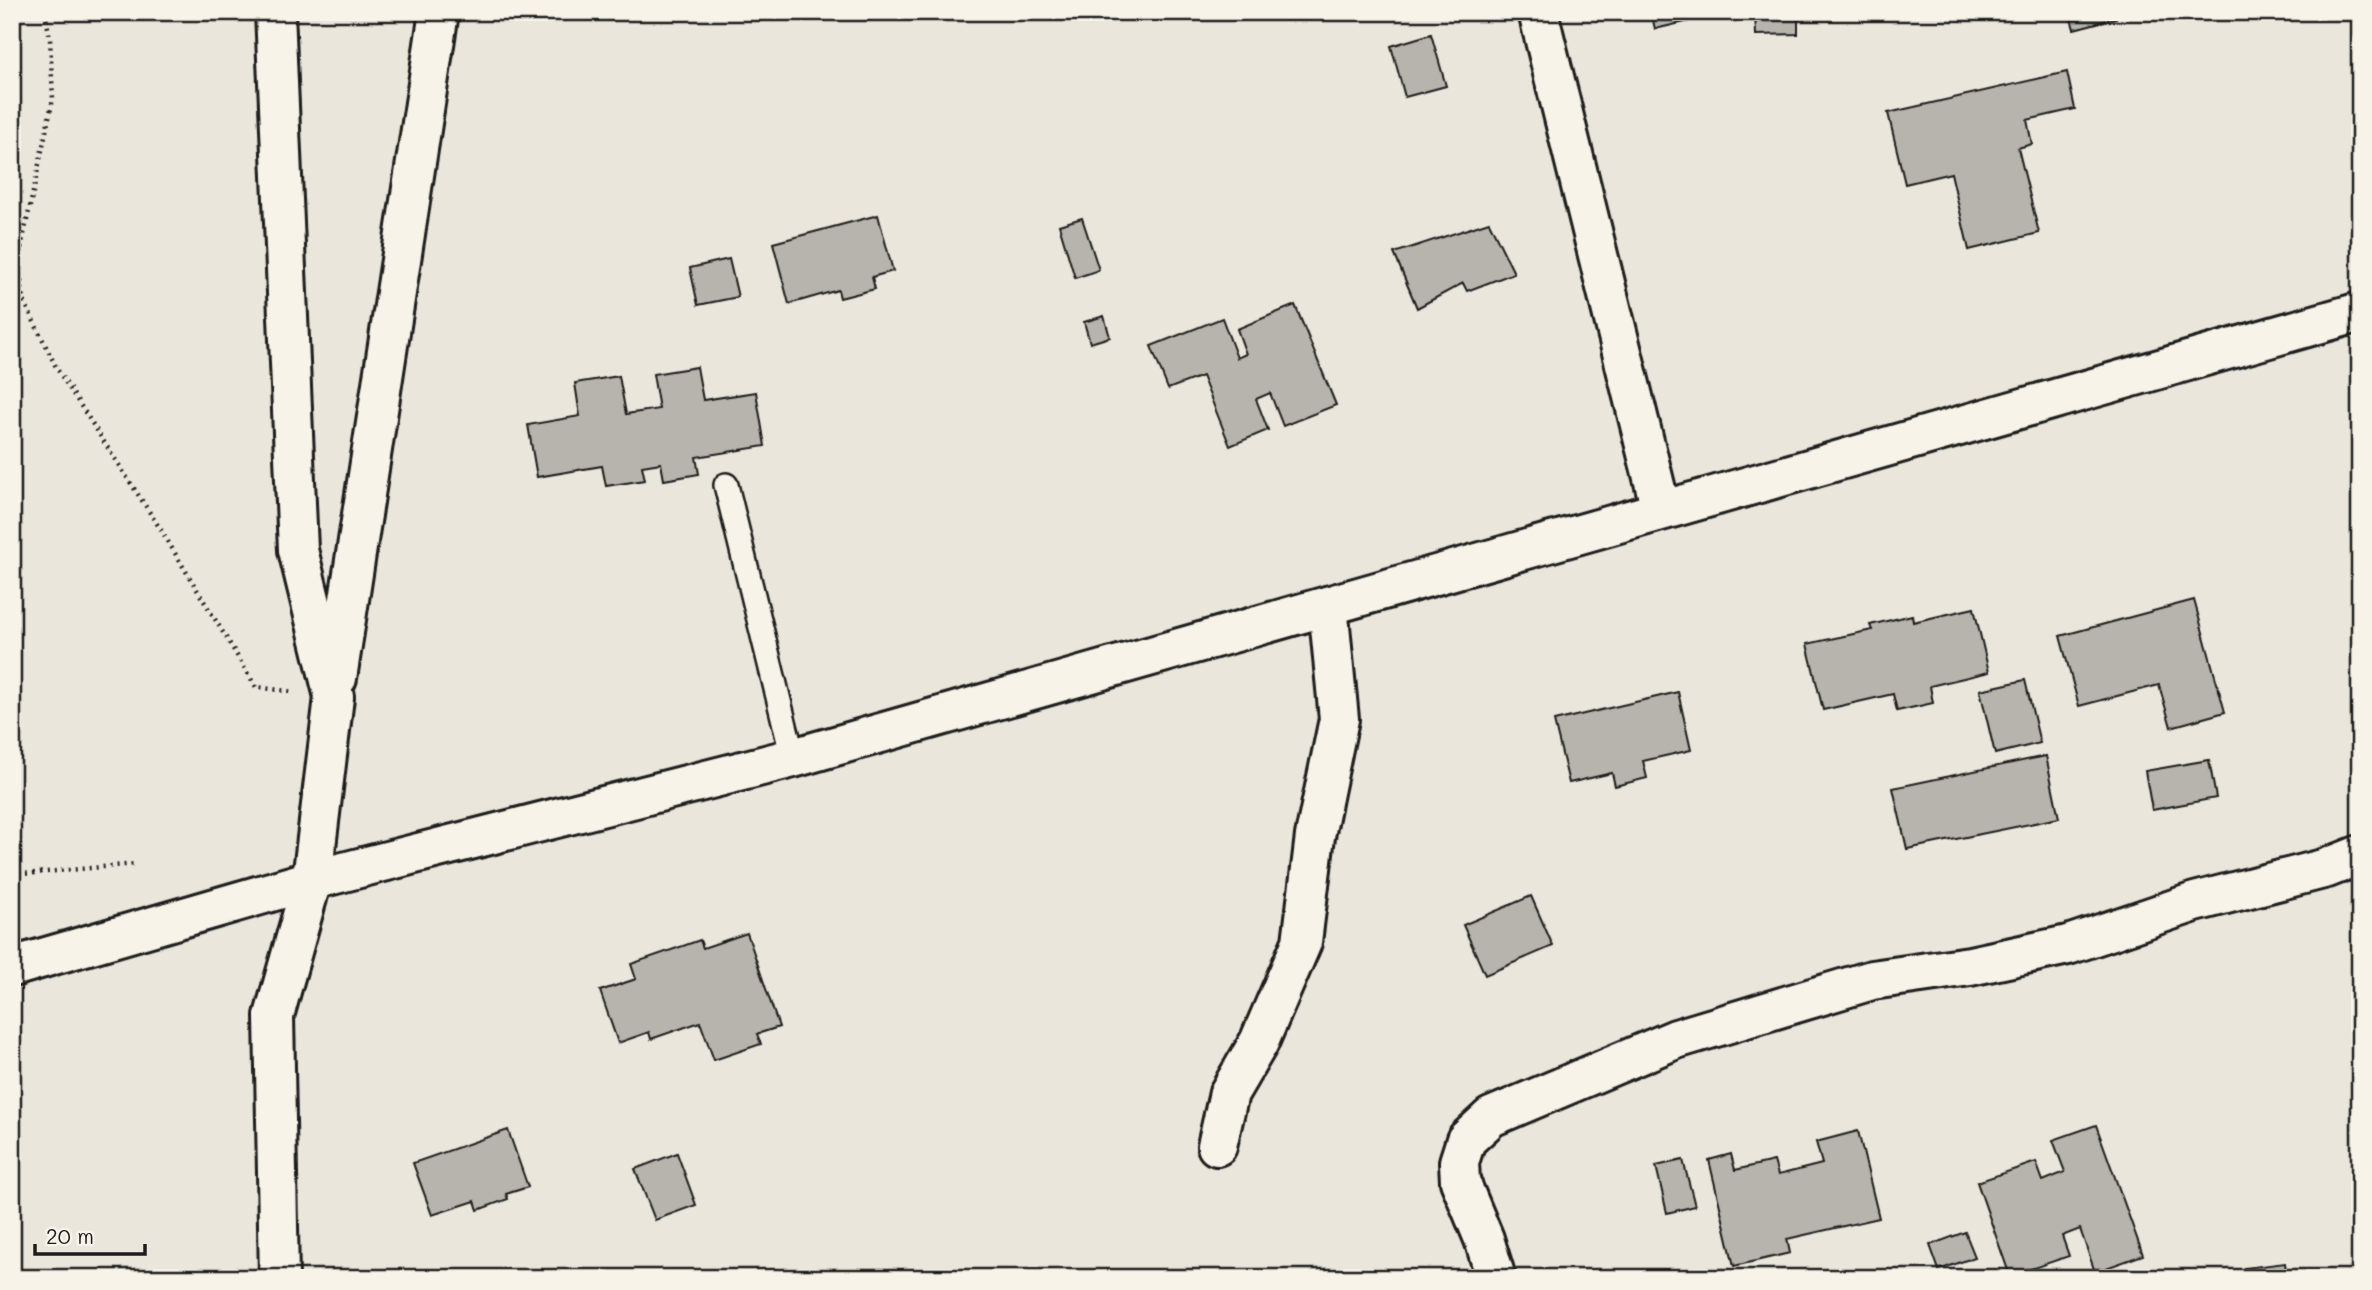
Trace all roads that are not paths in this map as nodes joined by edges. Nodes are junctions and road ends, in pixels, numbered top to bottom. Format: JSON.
{"nodes":[{"id":1,"x":275,"y":12,"type":"edge"},
{"id":2,"x":439,"y":12,"type":"edge"},
{"id":3,"x":1538,"y":12,"type":"edge"},
{"id":4,"x":2360,"y":312,"type":"edge"},
{"id":5,"x":726,"y":485,"type":"dead end"},
{"id":6,"x":1661,"y":510,"type":"junction"},
{"id":7,"x":1328,"y":606,"type":"junction"},
{"id":8,"x":334,"y":697,"type":"junction"},
{"id":9,"x":793,"y":758,"type":"junction"},
{"id":10,"x":2360,"y":855,"type":"edge"},
{"id":11,"x":312,"y":880,"type":"junction"},
{"id":12,"x":12,"y":967,"type":"edge"},
{"id":13,"x":1217,"y":1146,"type":"dead end"},
{"id":14,"x":279,"y":1278,"type":"edge"},
{"id":15,"x":1496,"y":1278,"type":"edge"}],
"edges":[{"from":1,"to":8,"type":"street"},
{"from":2,"to":8,"type":"street"},
{"from":3,"to":6,"type":"street"},
{"from":4,"to":6,"type":"street"},
{"from":5,"to":9,"type":"lane"},
{"from":6,"to":7,"type":"street"},
{"from":7,"to":9,"type":"street"},
{"from":7,"to":13,"type":"street"},
{"from":8,"to":11,"type":"street"},
{"from":9,"to":11,"type":"street"},
{"from":10,"to":15,"type":"street"},
{"from":11,"to":12,"type":"street"},
{"from":11,"to":14,"type":"street"}]}
